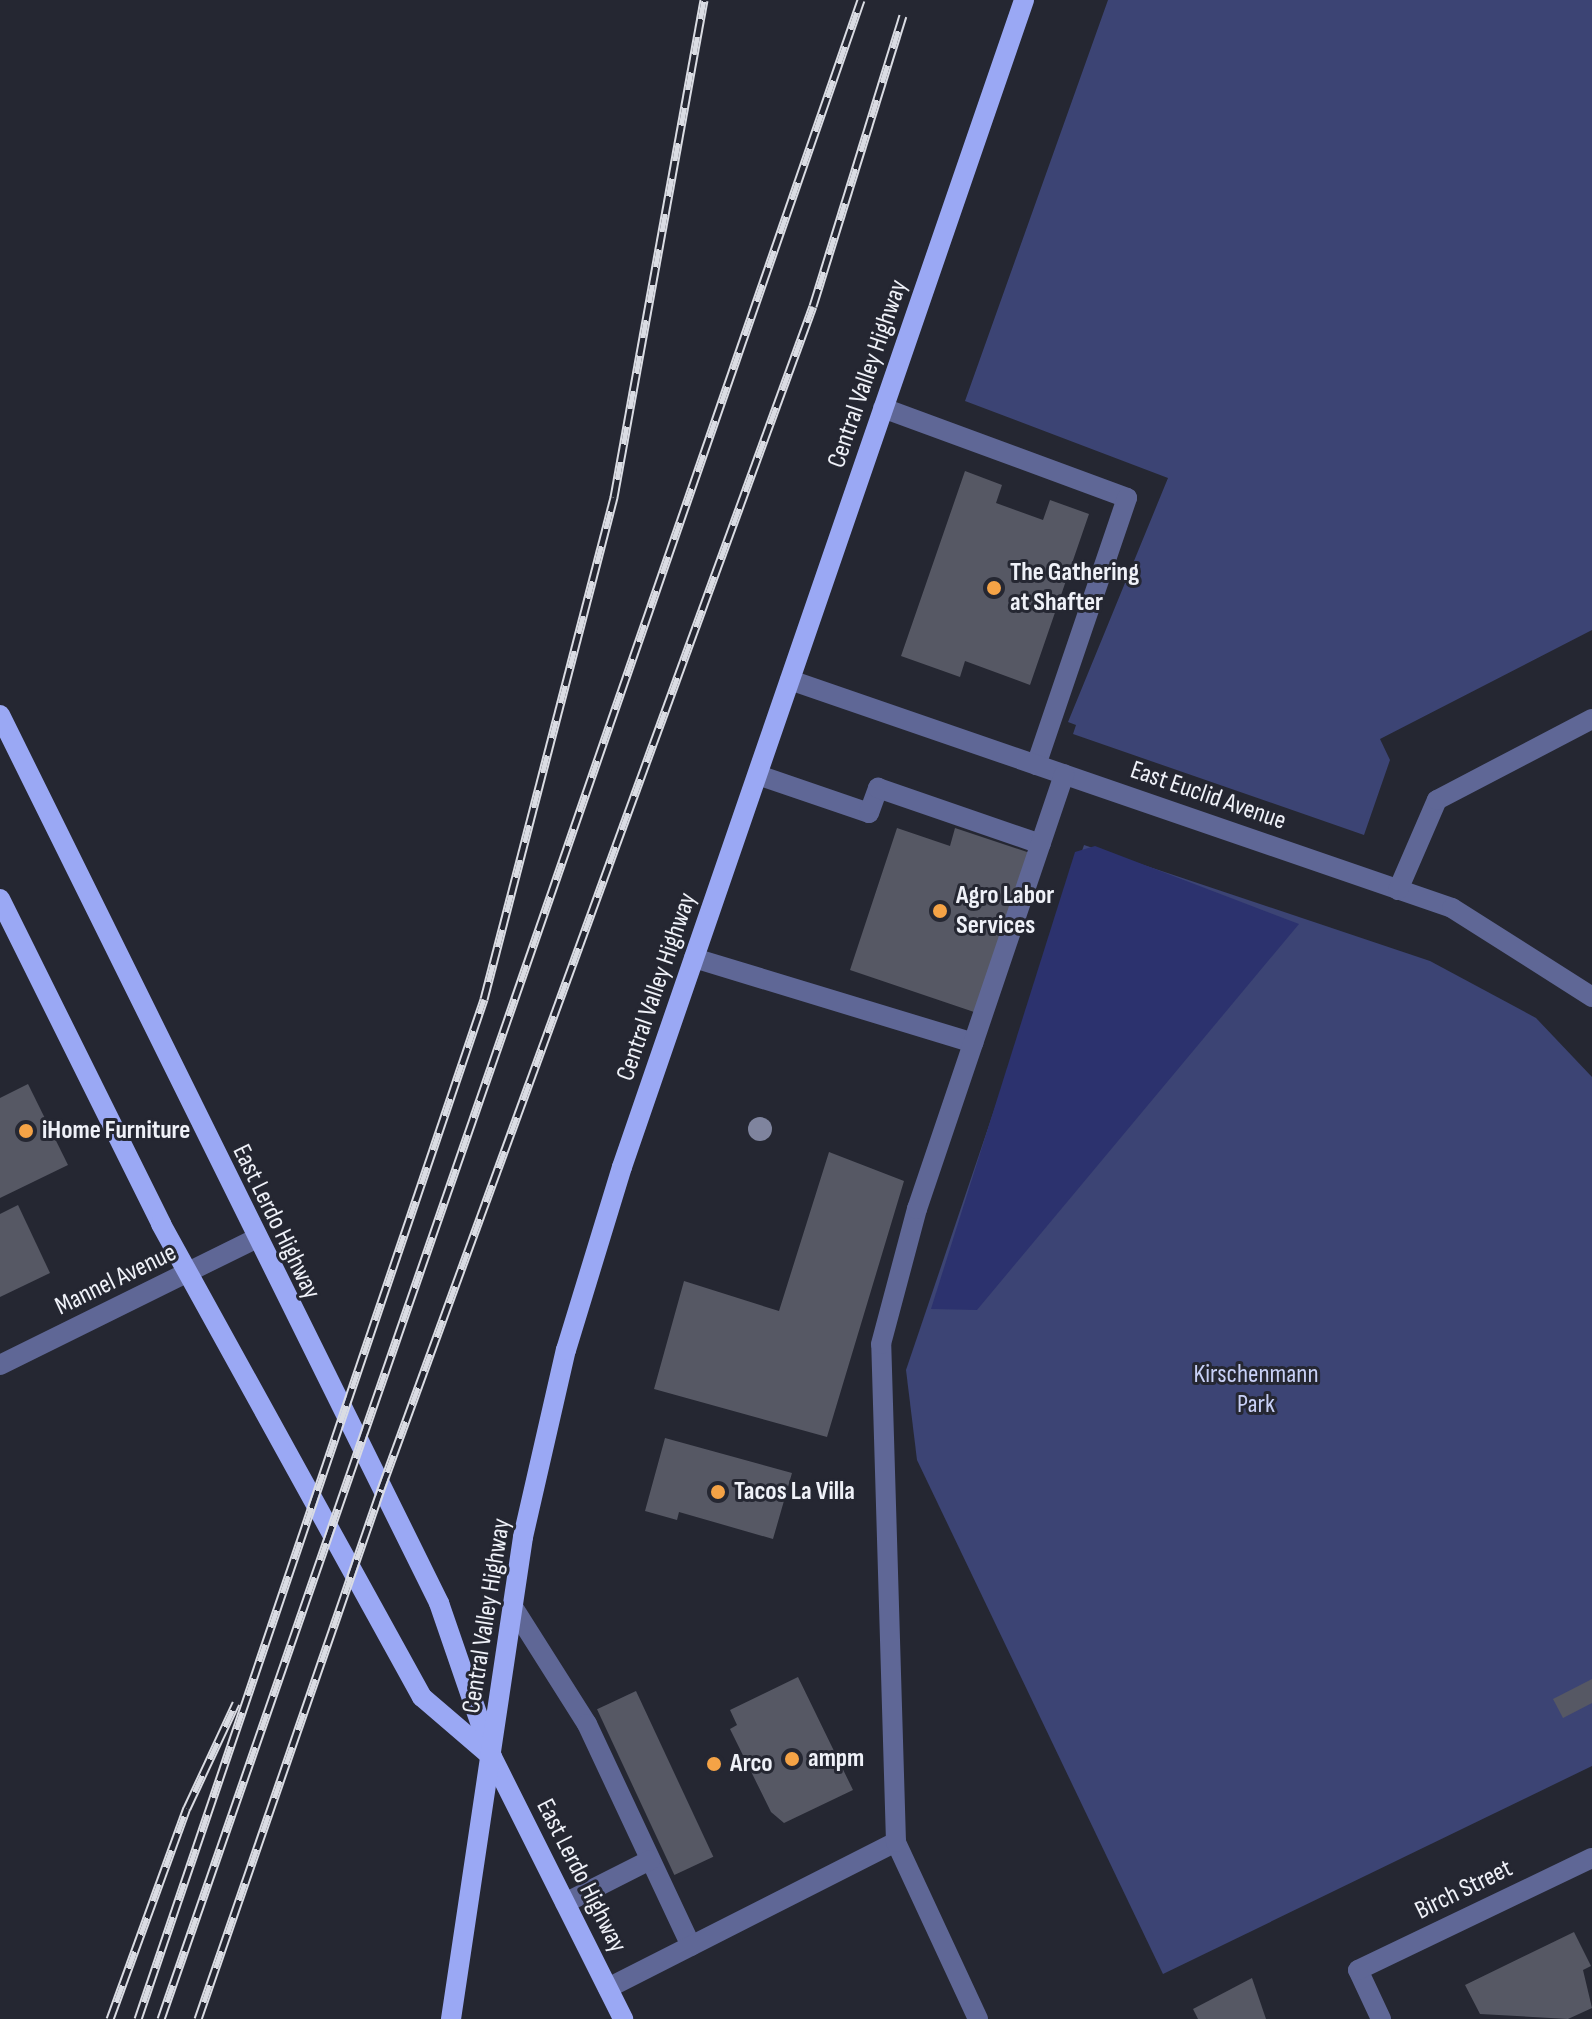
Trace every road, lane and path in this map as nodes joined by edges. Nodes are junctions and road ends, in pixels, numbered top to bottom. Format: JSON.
{"nodes":[{"id":1,"x":1024,"y":0,"type":"edge"},
{"id":2,"x":883,"y":408,"type":"junction"},
{"id":3,"x":790,"y":680,"type":"junction"},
{"id":4,"x":0,"y":715,"type":"edge"},
{"id":5,"x":1592,"y":719,"type":"edge"},
{"id":6,"x":1036,"y":765,"type":"junction"},
{"id":7,"x":1064,"y":774,"type":"junction"},
{"id":8,"x":758,"y":775,"type":"junction"},
{"id":9,"x":1041,"y":844,"type":"junction"},
{"id":10,"x":1398,"y":890,"type":"junction"},
{"id":11,"x":0,"y":899,"type":"edge"},
{"id":12,"x":694,"y":958,"type":"junction"},
{"id":13,"x":1592,"y":997,"type":"edge"},
{"id":14,"x":973,"y":1043,"type":"junction"},
{"id":15,"x":255,"y":1239,"type":"junction"},
{"id":16,"x":188,"y":1274,"type":"junction"},
{"id":17,"x":0,"y":1365,"type":"edge"},
{"id":18,"x":513,"y":1607,"type":"junction"},
{"id":19,"x":492,"y":1757,"type":"junction"},
{"id":20,"x":896,"y":1842,"type":"junction"},
{"id":21,"x":1592,"y":1858,"type":"edge"},
{"id":22,"x":650,"y":1860,"type":"junction"},
{"id":23,"x":565,"y":1903,"type":"junction"},
{"id":24,"x":691,"y":1946,"type":"junction"},
{"id":25,"x":608,"y":1988,"type":"junction"},
{"id":26,"x":451,"y":2019,"type":"edge"},
{"id":27,"x":623,"y":2019,"type":"edge"},
{"id":28,"x":978,"y":2019,"type":"edge"},
{"id":29,"x":1381,"y":2019,"type":"edge"}],
"edges":[{"from":1,"to":2,"type":"main road","name":"Central Valley Highway"},
{"from":2,"to":3,"type":"main road","name":"Central Valley Highway"},
{"from":2,"to":6,"type":"street"},
{"from":3,"to":6,"type":"street","name":"East Euclid Avenue"},
{"from":3,"to":8,"type":"main road","name":"Central Valley Highway"},
{"from":4,"to":15,"type":"main road","name":"East Lerdo Highway"},
{"from":5,"to":10,"type":"street"},
{"from":6,"to":7,"type":"street","name":"East Euclid Avenue"},
{"from":7,"to":9,"type":"street"},
{"from":7,"to":10,"type":"street","name":"East Euclid Avenue"},
{"from":8,"to":9,"type":"street"},
{"from":8,"to":12,"type":"main road","name":"Central Valley Highway"},
{"from":9,"to":14,"type":"street"},
{"from":10,"to":13,"type":"street","name":"East Euclid Avenue"},
{"from":11,"to":16,"type":"main road","name":"East Lerdo Highway"},
{"from":12,"to":14,"type":"street"},
{"from":12,"to":18,"type":"main road","name":"Central Valley Highway"},
{"from":14,"to":20,"type":"street"},
{"from":15,"to":16,"type":"street","name":"Mannel Avenue"},
{"from":15,"to":19,"type":"main road","name":"East Lerdo Highway"},
{"from":16,"to":17,"type":"street","name":"Mannel Avenue"},
{"from":16,"to":19,"type":"main road","name":"East Lerdo Highway"},
{"from":18,"to":19,"type":"main road","name":"Central Valley Highway"},
{"from":18,"to":22,"type":"street"},
{"from":19,"to":23,"type":"main road","name":"East Lerdo Highway"},
{"from":19,"to":26,"type":"main road","name":"Central Valley Highway"},
{"from":20,"to":24,"type":"street"},
{"from":20,"to":28,"type":"street"},
{"from":21,"to":29,"type":"street","name":"Birch Street"},
{"from":22,"to":23,"type":"street"},
{"from":22,"to":24,"type":"street"},
{"from":23,"to":25,"type":"main road","name":"East Lerdo Highway"},
{"from":24,"to":25,"type":"street"},
{"from":25,"to":27,"type":"main road","name":"East Lerdo Highway"}]}
